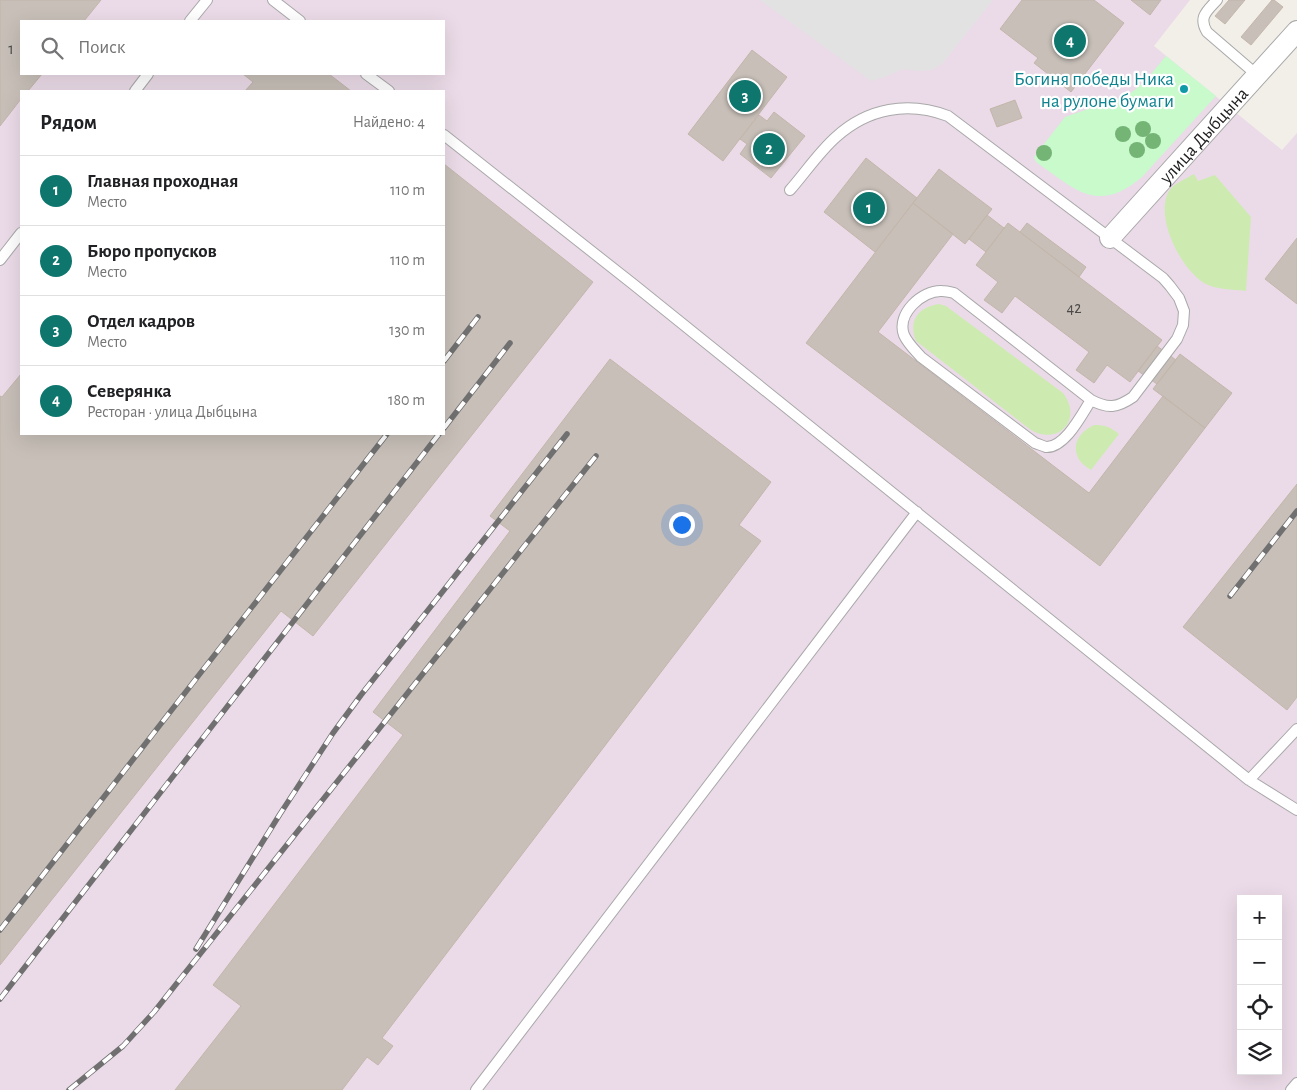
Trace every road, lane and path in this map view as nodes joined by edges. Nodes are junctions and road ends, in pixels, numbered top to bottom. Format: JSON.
{"nodes":[{"id":1,"x":207,"y":0,"type":"edge"},
{"id":2,"x":273,"y":0,"type":"edge"},
{"id":3,"x":1217,"y":0,"type":"edge"},
{"id":4,"x":191,"y":20,"type":"edge"},
{"id":5,"x":299,"y":20,"type":"edge"},
{"id":6,"x":1297,"y":31,"type":"edge"},
{"id":7,"x":147,"y":75,"type":"edge"},
{"id":8,"x":367,"y":75,"type":"edge"},
{"id":9,"x":1257,"y":75,"type":"junction"},
{"id":10,"x":135,"y":90,"type":"edge"},
{"id":11,"x":388,"y":90,"type":"edge"},
{"id":12,"x":445,"y":136,"type":"edge"},
{"id":13,"x":790,"y":190,"type":"dead end"},
{"id":14,"x":20,"y":234,"type":"edge"},
{"id":15,"x":1110,"y":238,"type":"junction"},
{"id":16,"x":0,"y":260,"type":"edge"},
{"id":17,"x":1091,"y":400,"type":"junction"},
{"id":18,"x":917,"y":512,"type":"junction"},
{"id":19,"x":1297,"y":729,"type":"edge"},
{"id":20,"x":1249,"y":780,"type":"junction"},
{"id":21,"x":1297,"y":810,"type":"edge"},
{"id":22,"x":1297,"y":1083,"type":"edge"},
{"id":23,"x":476,"y":1090,"type":"edge"},
{"id":24,"x":1291,"y":1090,"type":"edge"}],
"edges":[{"from":1,"to":4,"type":"lane"},
{"from":2,"to":5,"type":"lane"},
{"from":3,"to":9,"type":"lane"},
{"from":6,"to":9,"type":"street","name":"улица Дыбцына"},
{"from":7,"to":10,"type":"lane"},
{"from":8,"to":11,"type":"lane"},
{"from":9,"to":15,"type":"street","name":"улица Дыбцына"},
{"from":12,"to":18,"type":"lane"},
{"from":13,"to":15,"type":"lane"},
{"from":14,"to":16,"type":"lane"},
{"from":15,"to":17,"type":"lane"},
{"from":17,"to":17,"type":"lane"},
{"from":18,"to":20,"type":"lane"},
{"from":18,"to":23,"type":"lane"},
{"from":19,"to":20,"type":"lane"},
{"from":20,"to":21,"type":"lane"},
{"from":22,"to":24,"type":"lane"}]}
